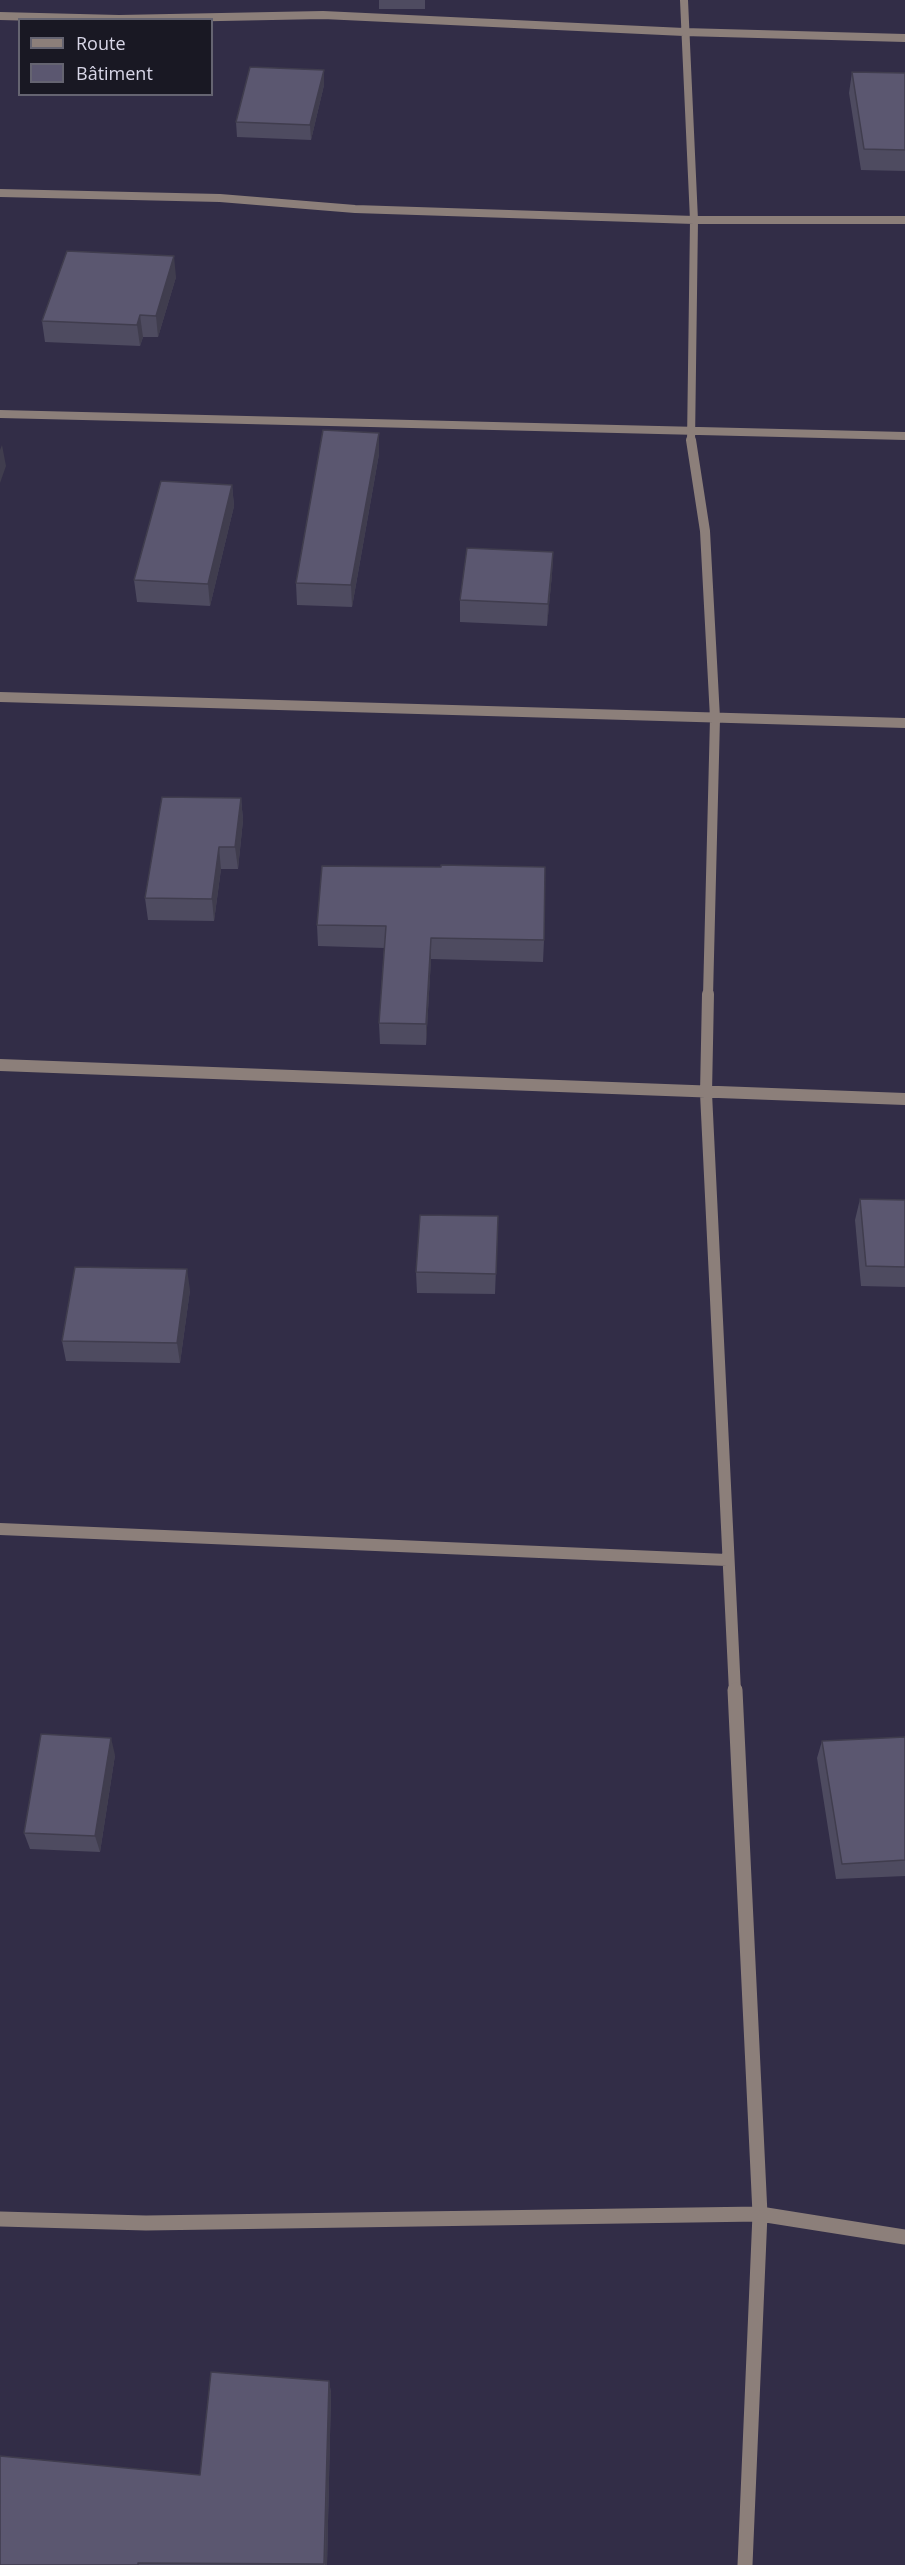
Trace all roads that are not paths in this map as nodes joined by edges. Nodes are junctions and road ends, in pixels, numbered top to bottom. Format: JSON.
{"nodes":[{"id":1,"x":684,"y":0,"type":"edge"},
{"id":2,"x":0,"y":16,"type":"edge"},
{"id":3,"x":79,"y":18,"type":"edge"},
{"id":4,"x":170,"y":18,"type":"edge"},
{"id":5,"x":684,"y":32,"type":"junction"},
{"id":6,"x":905,"y":38,"type":"edge"},
{"id":7,"x":0,"y":193,"type":"edge"},
{"id":8,"x":694,"y":220,"type":"junction"},
{"id":9,"x":905,"y":220,"type":"edge"},
{"id":10,"x":0,"y":414,"type":"edge"},
{"id":11,"x":690,"y":432,"type":"junction"},
{"id":12,"x":905,"y":436,"type":"edge"},
{"id":13,"x":0,"y":698,"type":"edge"},
{"id":14,"x":715,"y":718,"type":"junction"},
{"id":15,"x":905,"y":723,"type":"edge"},
{"id":16,"x":0,"y":1065,"type":"edge"},
{"id":17,"x":706,"y":1093,"type":"junction"},
{"id":18,"x":905,"y":1099,"type":"edge"},
{"id":19,"x":0,"y":1529,"type":"edge"},
{"id":20,"x":728,"y":1560,"type":"junction"},
{"id":21,"x":760,"y":2214,"type":"junction"},
{"id":22,"x":0,"y":2219,"type":"edge"},
{"id":23,"x":905,"y":2236,"type":"edge"},
{"id":24,"x":745,"y":2565,"type":"edge"}],
"edges":[{"from":1,"to":5,"type":"street"},
{"from":2,"to":3,"type":"street"},
{"from":4,"to":5,"type":"street"},
{"from":5,"to":6,"type":"street"},
{"from":5,"to":8,"type":"street"},
{"from":7,"to":8,"type":"street"},
{"from":8,"to":9,"type":"street"},
{"from":8,"to":11,"type":"street"},
{"from":10,"to":11,"type":"street"},
{"from":11,"to":12,"type":"street"},
{"from":11,"to":14,"type":"street"},
{"from":13,"to":14,"type":"street"},
{"from":14,"to":15,"type":"street"},
{"from":14,"to":17,"type":"street"},
{"from":16,"to":17,"type":"street"},
{"from":17,"to":18,"type":"street"},
{"from":17,"to":20,"type":"street"},
{"from":19,"to":20,"type":"street"},
{"from":20,"to":21,"type":"street"},
{"from":21,"to":22,"type":"street"},
{"from":21,"to":23,"type":"street"},
{"from":21,"to":24,"type":"street"}]}
